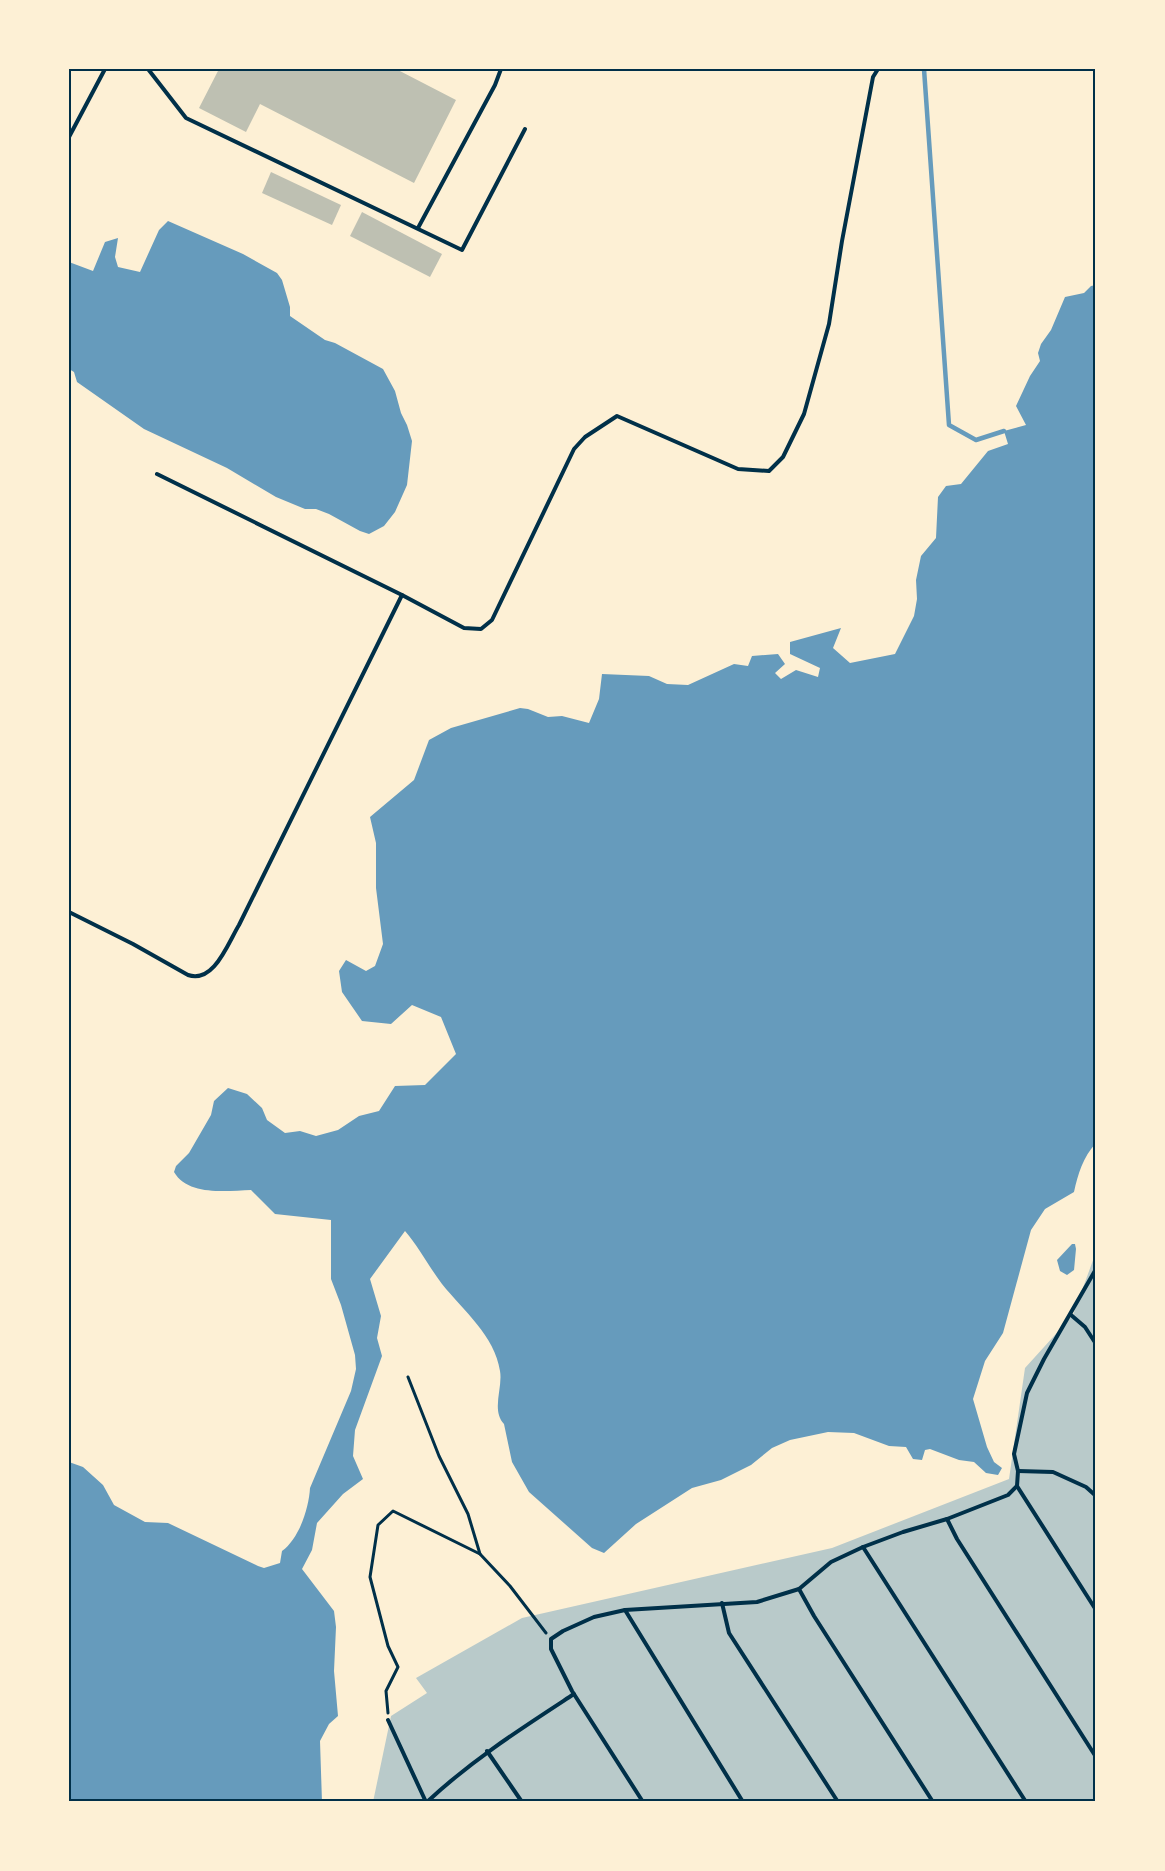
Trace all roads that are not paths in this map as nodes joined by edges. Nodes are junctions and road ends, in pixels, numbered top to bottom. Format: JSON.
{"nodes":[{"id":1,"x":105,"y":69,"type":"edge"},
{"id":2,"x":148,"y":69,"type":"edge"},
{"id":3,"x":501,"y":69,"type":"edge"},
{"id":4,"x":878,"y":69,"type":"edge"},
{"id":5,"x":525,"y":129,"type":"dead end"},
{"id":6,"x":69,"y":137,"type":"edge"},
{"id":7,"x":418,"y":228,"type":"junction"},
{"id":8,"x":158,"y":474,"type":"dead end"},
{"id":9,"x":402,"y":595,"type":"junction"},
{"id":10,"x":69,"y":912,"type":"edge"},
{"id":11,"x":1096,"y":1269,"type":"edge"},
{"id":12,"x":1071,"y":1315,"type":"junction"},
{"id":13,"x":1096,"y":1344,"type":"edge"},
{"id":14,"x":1018,"y":1471,"type":"junction"},
{"id":15,"x":1017,"y":1486,"type":"junction"},
{"id":16,"x":1096,"y":1496,"type":"edge"},
{"id":17,"x":947,"y":1519,"type":"junction"},
{"id":18,"x":863,"y":1547,"type":"junction"},
{"id":19,"x":799,"y":1589,"type":"junction"},
{"id":20,"x":722,"y":1603,"type":"junction"},
{"id":21,"x":625,"y":1610,"type":"junction"},
{"id":22,"x":1096,"y":1610,"type":"edge"},
{"id":23,"x":574,"y":1694,"type":"junction"},
{"id":24,"x":388,"y":1720,"type":"road end"},
{"id":25,"x":487,"y":1751,"type":"junction"},
{"id":26,"x":1096,"y":1757,"type":"edge"},
{"id":27,"x":427,"y":1802,"type":"edge"},
{"id":28,"x":522,"y":1802,"type":"edge"},
{"id":29,"x":643,"y":1802,"type":"edge"},
{"id":30,"x":743,"y":1802,"type":"edge"},
{"id":31,"x":838,"y":1802,"type":"edge"},
{"id":32,"x":933,"y":1802,"type":"edge"},
{"id":33,"x":1026,"y":1802,"type":"edge"}],
"edges":[{"from":1,"to":6,"type":"lane"},
{"from":2,"to":7,"type":"lane"},
{"from":3,"to":7,"type":"lane"},
{"from":4,"to":9,"type":"lane"},
{"from":5,"to":7,"type":"lane"},
{"from":8,"to":9,"type":"lane"},
{"from":9,"to":10,"type":"lane"},
{"from":11,"to":12,"type":"lane"},
{"from":12,"to":13,"type":"lane"},
{"from":12,"to":14,"type":"lane"},
{"from":14,"to":15,"type":"lane"},
{"from":14,"to":16,"type":"lane"},
{"from":15,"to":17,"type":"lane"},
{"from":15,"to":22,"type":"lane"},
{"from":17,"to":18,"type":"lane"},
{"from":17,"to":26,"type":"lane"},
{"from":18,"to":19,"type":"lane"},
{"from":18,"to":33,"type":"lane"},
{"from":19,"to":20,"type":"lane"},
{"from":19,"to":32,"type":"lane"},
{"from":20,"to":21,"type":"lane"},
{"from":20,"to":31,"type":"lane"},
{"from":21,"to":23,"type":"lane"},
{"from":21,"to":30,"type":"lane"},
{"from":23,"to":25,"type":"lane"},
{"from":23,"to":29,"type":"lane"},
{"from":24,"to":27,"type":"lane"},
{"from":25,"to":27,"type":"lane"},
{"from":25,"to":28,"type":"lane"}]}
